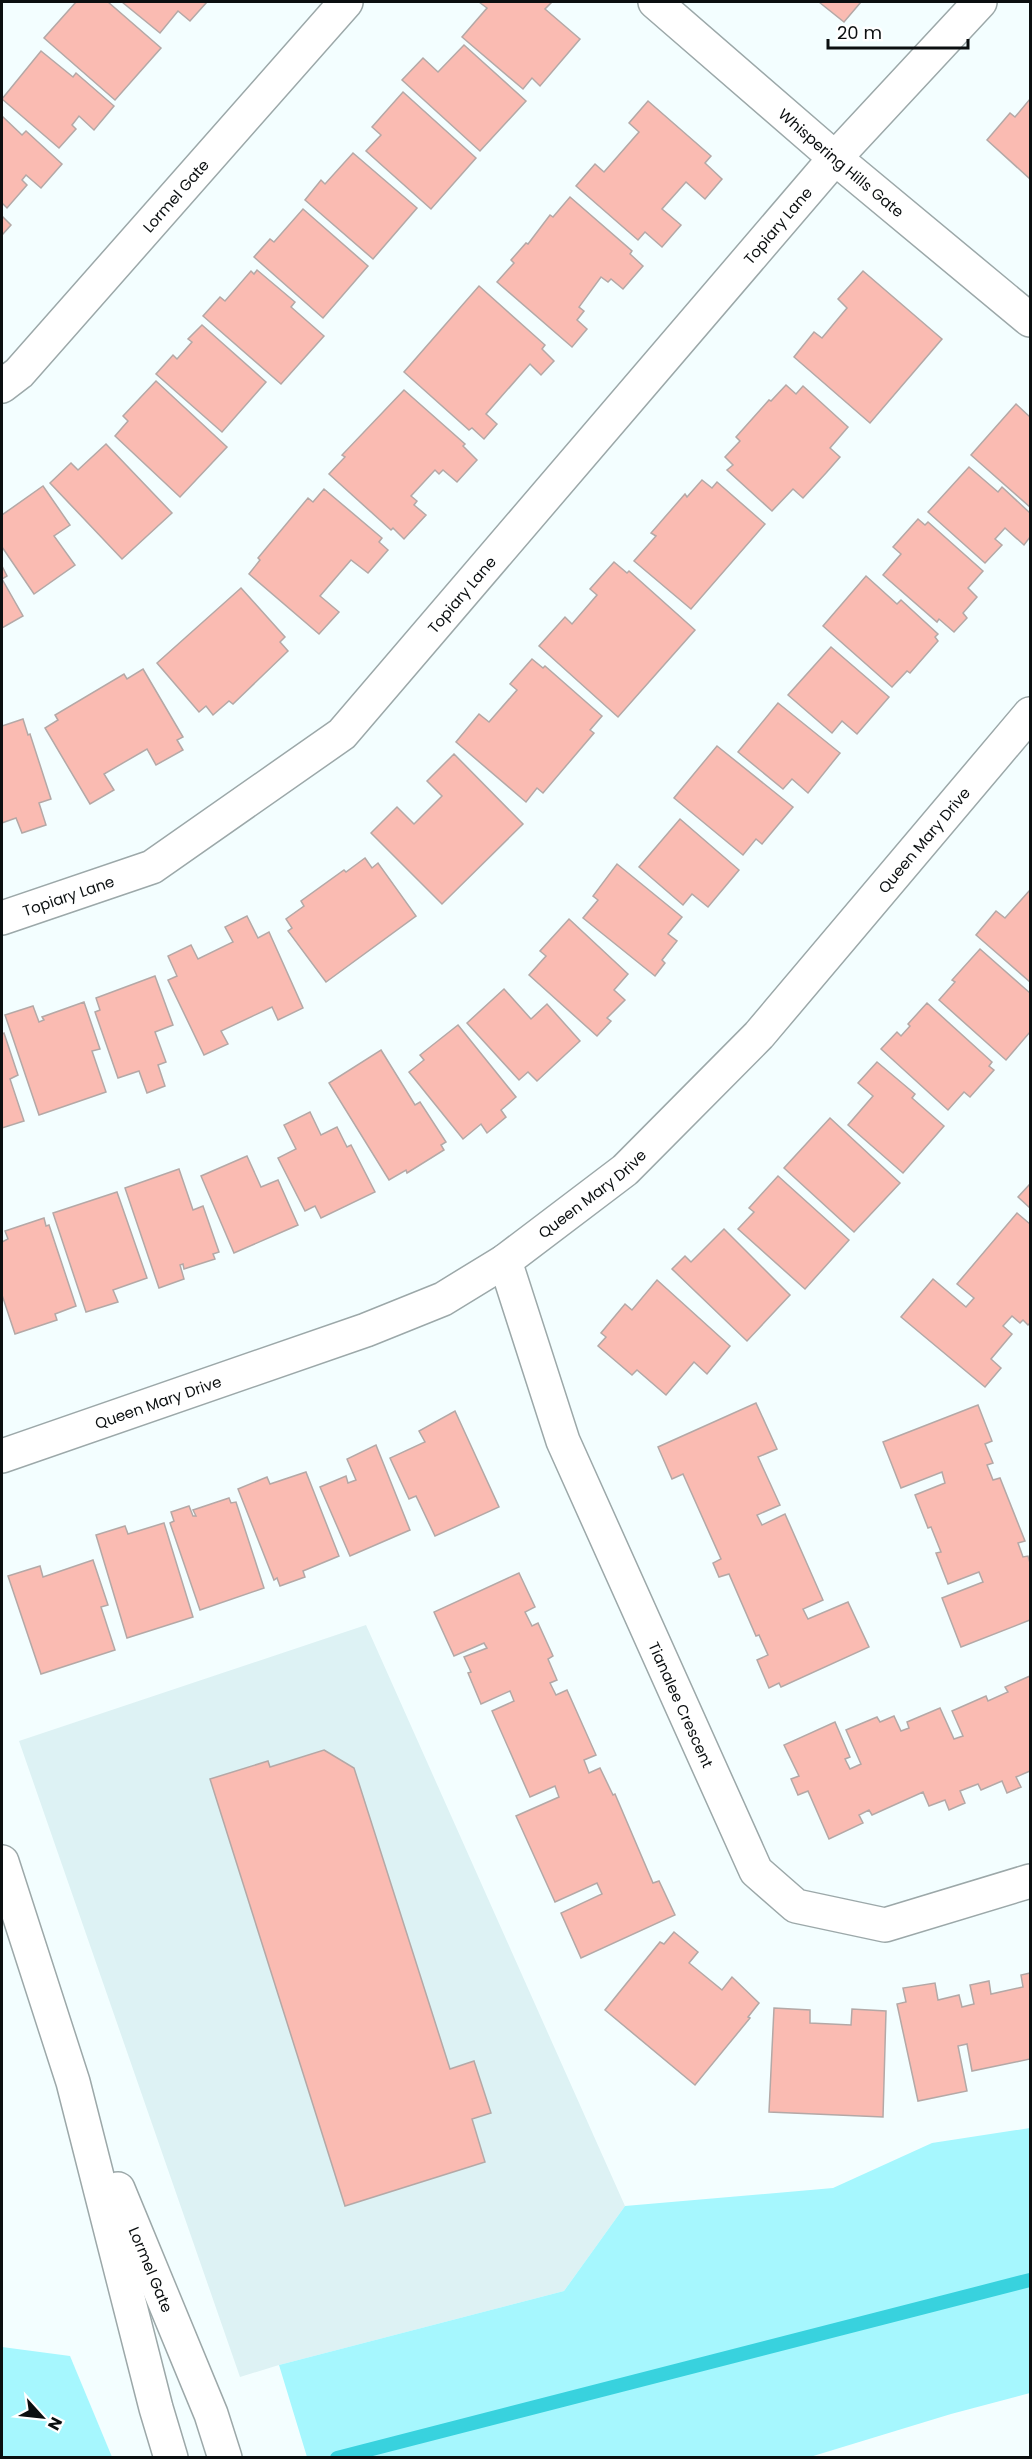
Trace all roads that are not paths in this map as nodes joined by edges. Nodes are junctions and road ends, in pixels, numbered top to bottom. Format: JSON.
{"nodes":[{"id":1,"x":346,"y":2,"type":"edge"},
{"id":2,"x":655,"y":2,"type":"edge"},
{"id":3,"x":980,"y":2,"type":"edge"},
{"id":4,"x":835,"y":158,"type":"junction"},
{"id":5,"x":1030,"y":320,"type":"edge"},
{"id":6,"x":2,"y":386,"type":"edge"},
{"id":7,"x":1030,"y":714,"type":"edge"},
{"id":8,"x":2,"y":918,"type":"edge"},
{"id":9,"x":505,"y":1261,"type":"junction"},
{"id":10,"x":2,"y":1456,"type":"edge"},
{"id":11,"x":2,"y":1862,"type":"edge"},
{"id":12,"x":1030,"y":1881,"type":"edge"},
{"id":13,"x":73,"y":2082,"type":"junction"},
{"id":14,"x":171,"y":2457,"type":"edge"},
{"id":15,"x":225,"y":2457,"type":"edge"}],
"edges":[{"from":1,"to":6,"type":"street","name":"Lormel Gate"},
{"from":2,"to":4,"type":"street","name":"Whispering Hills Gate"},
{"from":3,"to":4,"type":"street","name":"Topiary Lane"},
{"from":4,"to":5,"type":"street","name":"Whispering Hills Gate"},
{"from":4,"to":8,"type":"street","name":"Topiary Lane"},
{"from":7,"to":9,"type":"street","name":"Queen Mary Drive"},
{"from":9,"to":10,"type":"street","name":"Queen Mary Drive"},
{"from":9,"to":12,"type":"street","name":"Tianalee Crescent"},
{"from":11,"to":13,"type":"street","name":"Lormel Gate"},
{"from":13,"to":14,"type":"street","name":"Lormel Gate"},
{"from":13,"to":15,"type":"street","name":"Lormel Gate"}]}
